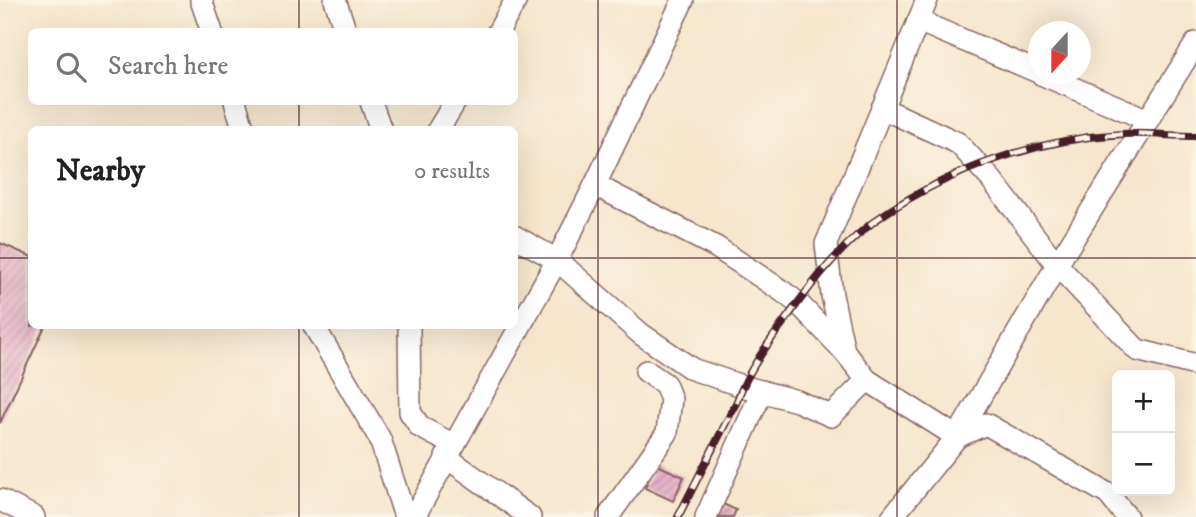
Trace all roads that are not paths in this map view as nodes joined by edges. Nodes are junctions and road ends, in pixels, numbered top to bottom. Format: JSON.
{"nodes":[{"id":1,"x":201,"y":0,"type":"edge"},
{"id":2,"x":335,"y":0,"type":"edge"},
{"id":3,"x":516,"y":0,"type":"edge"},
{"id":4,"x":683,"y":0,"type":"edge"},
{"id":5,"x":927,"y":0,"type":"edge"},
{"id":6,"x":918,"y":21,"type":"junction"},
{"id":7,"x":211,"y":28,"type":"edge"},
{"id":8,"x":345,"y":28,"type":"edge"},
{"id":9,"x":500,"y":28,"type":"edge"},
{"id":10,"x":1196,"y":43,"type":"edge"},
{"id":11,"x":1028,"y":68,"type":"edge"},
{"id":12,"x":1066,"y":84,"type":"edge"},
{"id":13,"x":236,"y":105,"type":"edge"},
{"id":14,"x":372,"y":105,"type":"edge"},
{"id":15,"x":453,"y":105,"type":"edge"},
{"id":16,"x":882,"y":108,"type":"junction"},
{"id":17,"x":1149,"y":120,"type":"junction"},
{"id":18,"x":243,"y":126,"type":"edge"},
{"id":19,"x":380,"y":126,"type":"edge"},
{"id":20,"x":440,"y":126,"type":"edge"},
{"id":21,"x":595,"y":185,"type":"junction"},
{"id":22,"x":518,"y":238,"type":"edge"},
{"id":23,"x":557,"y":260,"type":"junction"},
{"id":24,"x":1057,"y":265,"type":"junction"},
{"id":25,"x":316,"y":329,"type":"edge"},
{"id":26,"x":409,"y":329,"type":"edge"},
{"id":27,"x":844,"y":351,"type":"junction"},
{"id":28,"x":1196,"y":365,"type":"edge"},
{"id":29,"x":646,"y":371,"type":"dead end"},
{"id":30,"x":867,"y":380,"type":"junction"},
{"id":31,"x":762,"y":391,"type":"junction"},
{"id":32,"x":957,"y":437,"type":"junction"},
{"id":33,"x":450,"y":451,"type":"junction"},
{"id":34,"x":0,"y":500,"type":"edge"},
{"id":35,"x":34,"y":517,"type":"edge"},
{"id":36,"x":405,"y":517,"type":"edge"},
{"id":37,"x":414,"y":517,"type":"edge"},
{"id":38,"x":530,"y":517,"type":"edge"},
{"id":39,"x":608,"y":517,"type":"edge"},
{"id":40,"x":706,"y":517,"type":"edge"},
{"id":41,"x":892,"y":517,"type":"edge"},
{"id":42,"x":1127,"y":517,"type":"edge"}],
"edges":[{"from":1,"to":7,"type":"street"},
{"from":2,"to":8,"type":"street"},
{"from":3,"to":9,"type":"street"},
{"from":4,"to":21,"type":"street"},
{"from":5,"to":6,"type":"street"},
{"from":6,"to":11,"type":"street"},
{"from":6,"to":16,"type":"street"},
{"from":10,"to":17,"type":"street"},
{"from":12,"to":17,"type":"street"},
{"from":13,"to":18,"type":"street"},
{"from":14,"to":19,"type":"street"},
{"from":15,"to":20,"type":"street"},
{"from":16,"to":24,"type":"street"},
{"from":16,"to":27,"type":"street"},
{"from":17,"to":24,"type":"street"},
{"from":21,"to":23,"type":"street"},
{"from":21,"to":27,"type":"street"},
{"from":22,"to":23,"type":"street"},
{"from":23,"to":31,"type":"street"},
{"from":23,"to":33,"type":"street"},
{"from":24,"to":28,"type":"street"},
{"from":24,"to":32,"type":"street"},
{"from":25,"to":36,"type":"street"},
{"from":26,"to":33,"type":"street"},
{"from":27,"to":30,"type":"street"},
{"from":29,"to":39,"type":"street"},
{"from":30,"to":31,"type":"street"},
{"from":30,"to":32,"type":"street"},
{"from":31,"to":40,"type":"street"},
{"from":32,"to":41,"type":"street"},
{"from":32,"to":42,"type":"street"},
{"from":33,"to":37,"type":"street"},
{"from":33,"to":38,"type":"street"},
{"from":34,"to":35,"type":"street"}]}
